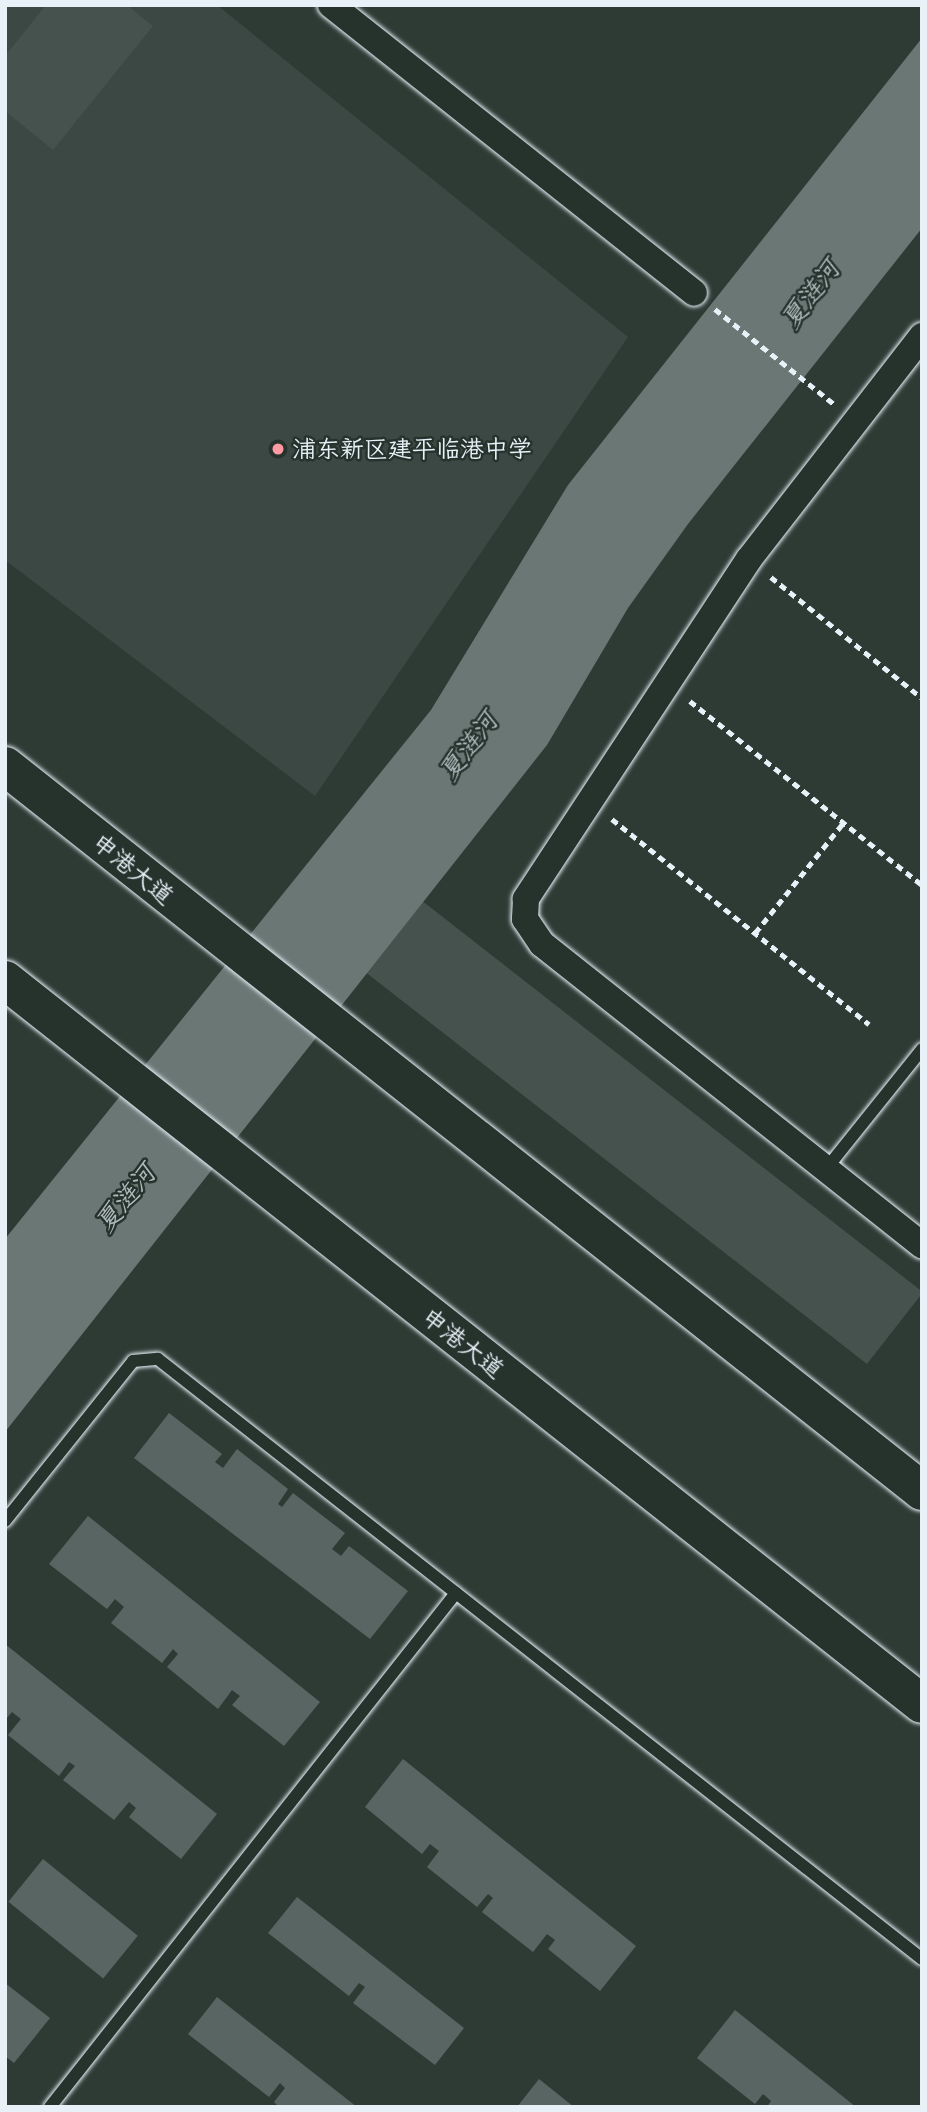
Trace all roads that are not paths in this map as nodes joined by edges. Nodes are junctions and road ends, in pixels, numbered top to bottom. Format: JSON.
{"nodes":[{"id":1,"x":331,"y":5,"type":"edge"},
{"id":2,"x":694,"y":293,"type":"road end"},
{"id":3,"x":922,"y":336,"type":"edge"},
{"id":4,"x":5,"y":766,"type":"edge"},
{"id":5,"x":5,"y":980,"type":"edge"},
{"id":6,"x":922,"y":1049,"type":"edge"},
{"id":7,"x":826,"y":1169,"type":"junction"},
{"id":8,"x":922,"y":1245,"type":"edge"},
{"id":9,"x":922,"y":1491,"type":"edge"},
{"id":10,"x":5,"y":1521,"type":"edge"},
{"id":11,"x":456,"y":1593,"type":"junction"},
{"id":12,"x":922,"y":1704,"type":"edge"},
{"id":13,"x":922,"y":1959,"type":"edge"},
{"id":14,"x":50,"y":2107,"type":"edge"}],
"edges":[{"from":1,"to":2,"type":"street"},
{"from":3,"to":7,"type":"street"},
{"from":4,"to":9,"type":"main road","name":"申港大道"},
{"from":5,"to":12,"type":"main road","name":"申港大道"},
{"from":6,"to":7,"type":"lane"},
{"from":7,"to":8,"type":"street"},
{"from":10,"to":11,"type":"lane"},
{"from":11,"to":13,"type":"lane"},
{"from":11,"to":14,"type":"lane"}]}
